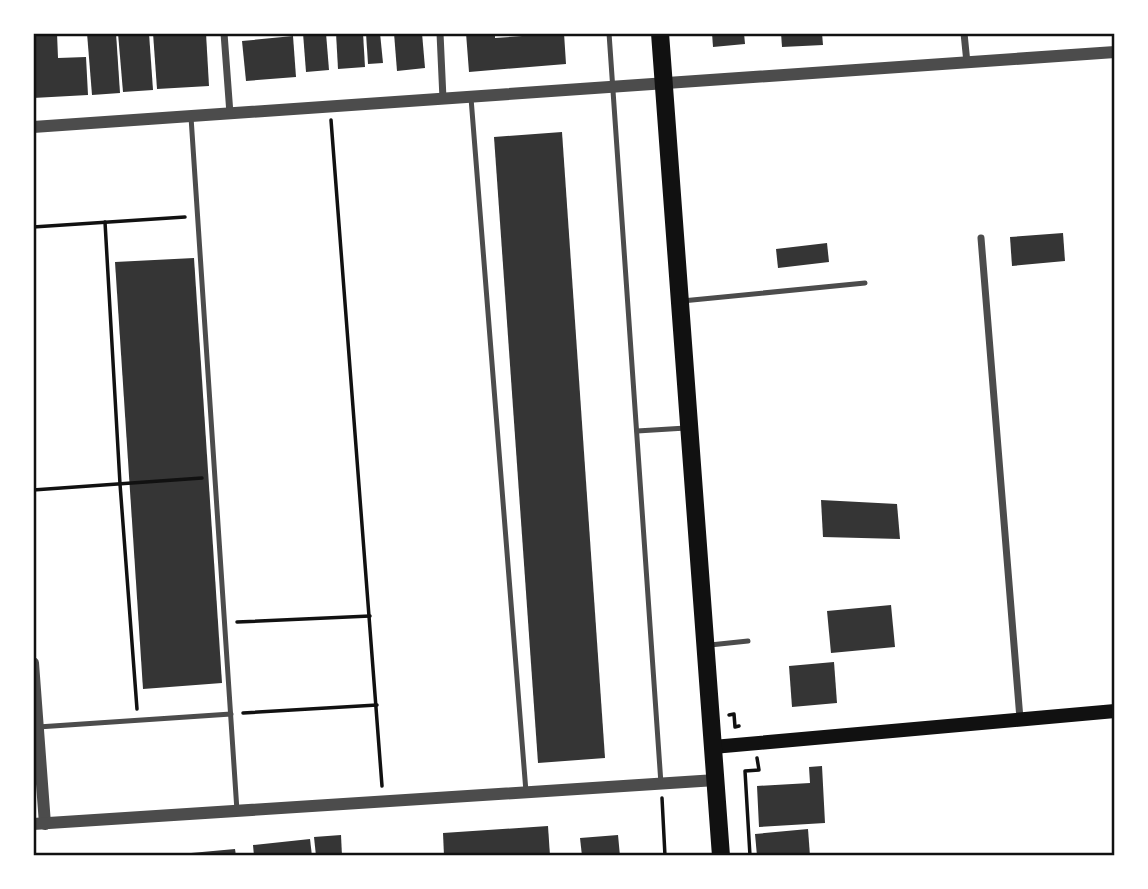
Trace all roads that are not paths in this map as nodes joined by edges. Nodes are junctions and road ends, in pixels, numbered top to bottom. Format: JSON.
{"nodes":[{"id":1,"x":224,"y":33,"type":"edge"},
{"id":2,"x":440,"y":33,"type":"edge"},
{"id":3,"x":609,"y":33,"type":"edge"},
{"id":4,"x":660,"y":33,"type":"edge"},
{"id":5,"x":964,"y":33,"type":"edge"},
{"id":6,"x":1115,"y":52,"type":"edge"},
{"id":7,"x":967,"y":63,"type":"junction"},
{"id":8,"x":663,"y":84,"type":"junction"},
{"id":9,"x":612,"y":88,"type":"junction"},
{"id":10,"x":471,"y":97,"type":"junction"},
{"id":11,"x":443,"y":99,"type":"junction"},
{"id":12,"x":230,"y":114,"type":"junction"},
{"id":13,"x":191,"y":117,"type":"junction"},
{"id":14,"x":33,"y":127,"type":"edge"},
{"id":15,"x":981,"y":238,"type":"dead end"},
{"id":16,"x":865,"y":282,"type":"dead end"},
{"id":17,"x":679,"y":302,"type":"junction"},
{"id":18,"x":689,"y":428,"type":"junction"},
{"id":19,"x":636,"y":431,"type":"junction"},
{"id":20,"x":748,"y":641,"type":"dead end"},
{"id":21,"x":705,"y":646,"type":"junction"},
{"id":22,"x":33,"y":663,"type":"edge"},
{"id":23,"x":1115,"y":711,"type":"edge"},
{"id":24,"x":231,"y":714,"type":"junction"},
{"id":25,"x":1020,"y":719,"type":"junction"},
{"id":26,"x":38,"y":727,"type":"junction"},
{"id":27,"x":713,"y":747,"type":"junction"},
{"id":28,"x":716,"y":780,"type":"junction"},
{"id":29,"x":661,"y":784,"type":"junction"},
{"id":30,"x":526,"y":792,"type":"junction"},
{"id":31,"x":237,"y":811,"type":"junction"},
{"id":32,"x":39,"y":824,"type":"edge"},
{"id":33,"x":721,"y":856,"type":"edge"}],
"edges":[{"from":1,"to":12,"type":"street"},
{"from":2,"to":11,"type":"street"},
{"from":3,"to":9,"type":"lane"},
{"from":4,"to":8,"type":"main road"},
{"from":5,"to":7,"type":"street"},
{"from":6,"to":7,"type":"street"},
{"from":7,"to":8,"type":"street"},
{"from":8,"to":9,"type":"street"},
{"from":8,"to":17,"type":"main road"},
{"from":9,"to":10,"type":"street"},
{"from":9,"to":19,"type":"lane"},
{"from":10,"to":11,"type":"street"},
{"from":10,"to":30,"type":"lane"},
{"from":11,"to":12,"type":"street"},
{"from":12,"to":13,"type":"street"},
{"from":13,"to":14,"type":"street"},
{"from":13,"to":24,"type":"lane"},
{"from":15,"to":25,"type":"street"},
{"from":16,"to":17,"type":"lane"},
{"from":17,"to":18,"type":"main road"},
{"from":18,"to":19,"type":"lane"},
{"from":18,"to":21,"type":"main road"},
{"from":19,"to":29,"type":"lane"},
{"from":20,"to":21,"type":"lane"},
{"from":21,"to":27,"type":"main road"},
{"from":22,"to":26,"type":"street"},
{"from":23,"to":25,"type":"main road"},
{"from":24,"to":26,"type":"lane"},
{"from":24,"to":31,"type":"lane"},
{"from":25,"to":27,"type":"main road"},
{"from":26,"to":32,"type":"street"},
{"from":27,"to":28,"type":"main road"},
{"from":28,"to":29,"type":"street"},
{"from":28,"to":33,"type":"main road"},
{"from":29,"to":30,"type":"street"},
{"from":30,"to":31,"type":"street"},
{"from":31,"to":32,"type":"street"}]}
